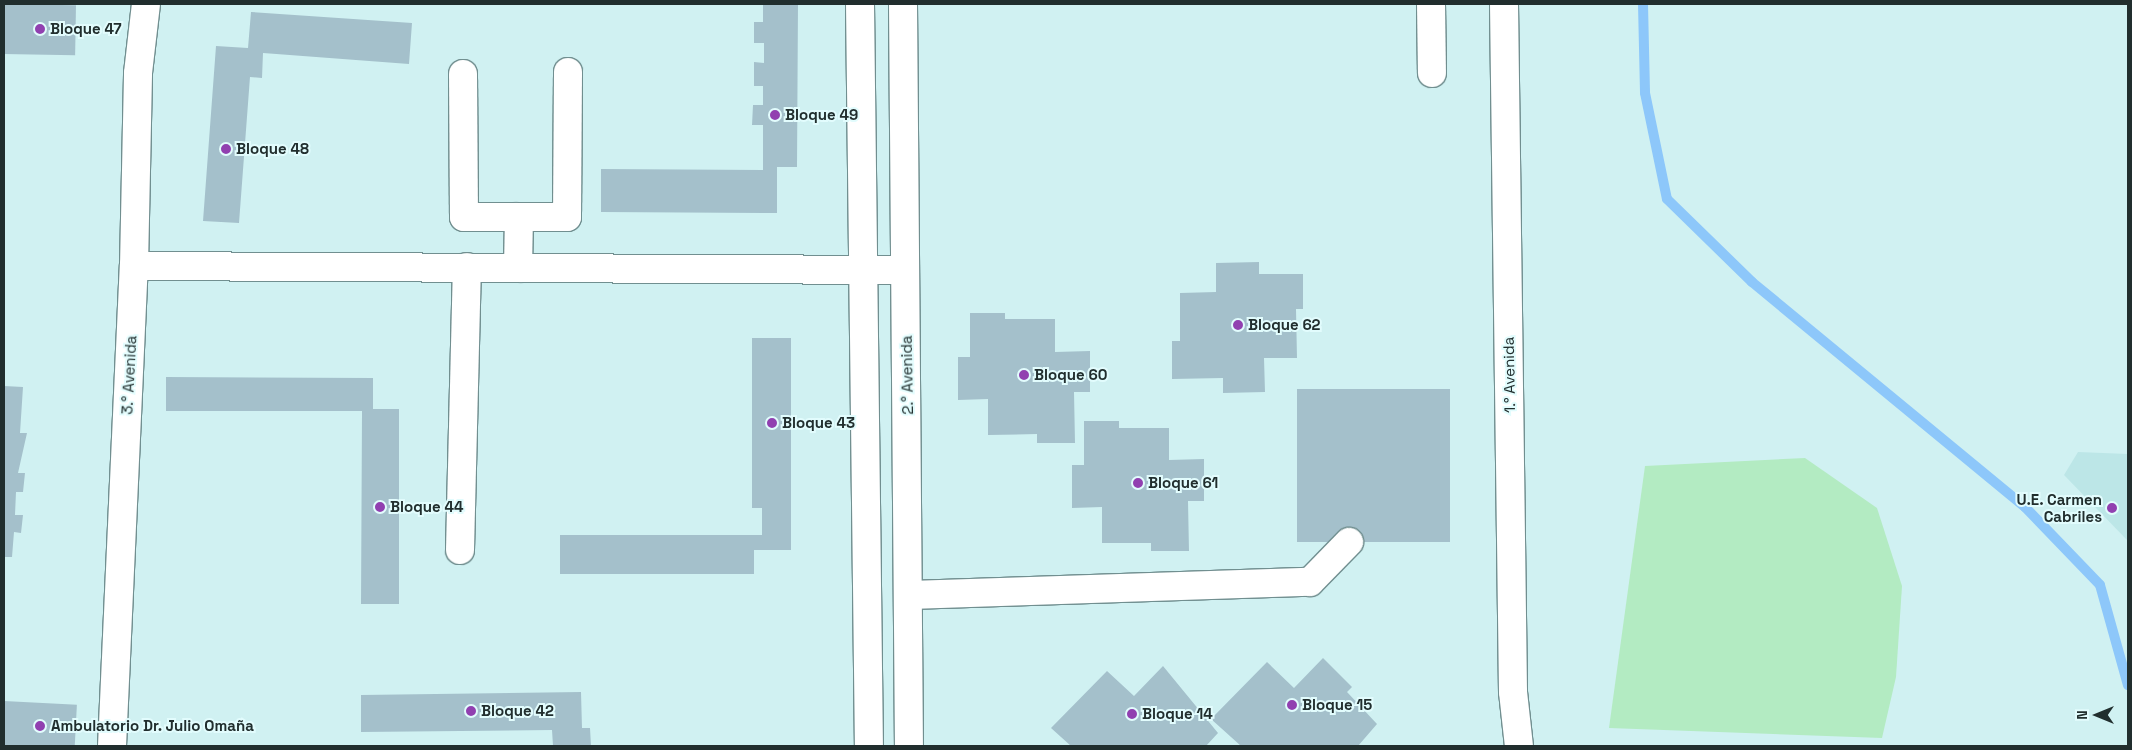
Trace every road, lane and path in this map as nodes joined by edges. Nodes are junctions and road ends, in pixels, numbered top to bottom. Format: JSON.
{"nodes":[{"id":1,"x":146,"y":4,"type":"edge"},
{"id":2,"x":860,"y":4,"type":"edge"},
{"id":3,"x":903,"y":4,"type":"edge"},
{"id":4,"x":1431,"y":4,"type":"edge"},
{"id":5,"x":1504,"y":4,"type":"edge"},
{"id":6,"x":568,"y":72,"type":"dead end"},
{"id":7,"x":1432,"y":73,"type":"dead end"},
{"id":8,"x":463,"y":74,"type":"dead end"},
{"id":9,"x":519,"y":217,"type":"junction"},
{"id":10,"x":134,"y":266,"type":"junction"},
{"id":11,"x":468,"y":267,"type":"junction"},
{"id":12,"x":518,"y":268,"type":"junction"},
{"id":13,"x":861,"y":269,"type":"junction"},
{"id":14,"x":905,"y":270,"type":"junction"},
{"id":15,"x":1349,"y":542,"type":"dead end"},
{"id":16,"x":460,"y":550,"type":"dead end"},
{"id":17,"x":908,"y":595,"type":"junction"},
{"id":18,"x":112,"y":746,"type":"edge"},
{"id":19,"x":869,"y":746,"type":"edge"},
{"id":20,"x":909,"y":746,"type":"edge"},
{"id":21,"x":1519,"y":746,"type":"edge"}],
"edges":[{"from":1,"to":10,"type":"street","name":"3.° Avenida"},
{"from":2,"to":13,"type":"street"},
{"from":3,"to":14,"type":"street","name":"2.° Avenida"},
{"from":4,"to":7,"type":"street"},
{"from":5,"to":21,"type":"street","name":"1.° Avenida"},
{"from":6,"to":9,"type":"street"},
{"from":8,"to":9,"type":"street"},
{"from":9,"to":12,"type":"street"},
{"from":10,"to":11,"type":"street"},
{"from":10,"to":18,"type":"street","name":"3.° Avenida"},
{"from":11,"to":12,"type":"street"},
{"from":11,"to":16,"type":"street"},
{"from":12,"to":13,"type":"street"},
{"from":13,"to":14,"type":"street"},
{"from":13,"to":19,"type":"street"},
{"from":14,"to":17,"type":"street","name":"2.° Avenida"},
{"from":15,"to":17,"type":"street"},
{"from":17,"to":20,"type":"street","name":"2.° Avenida"}]}
